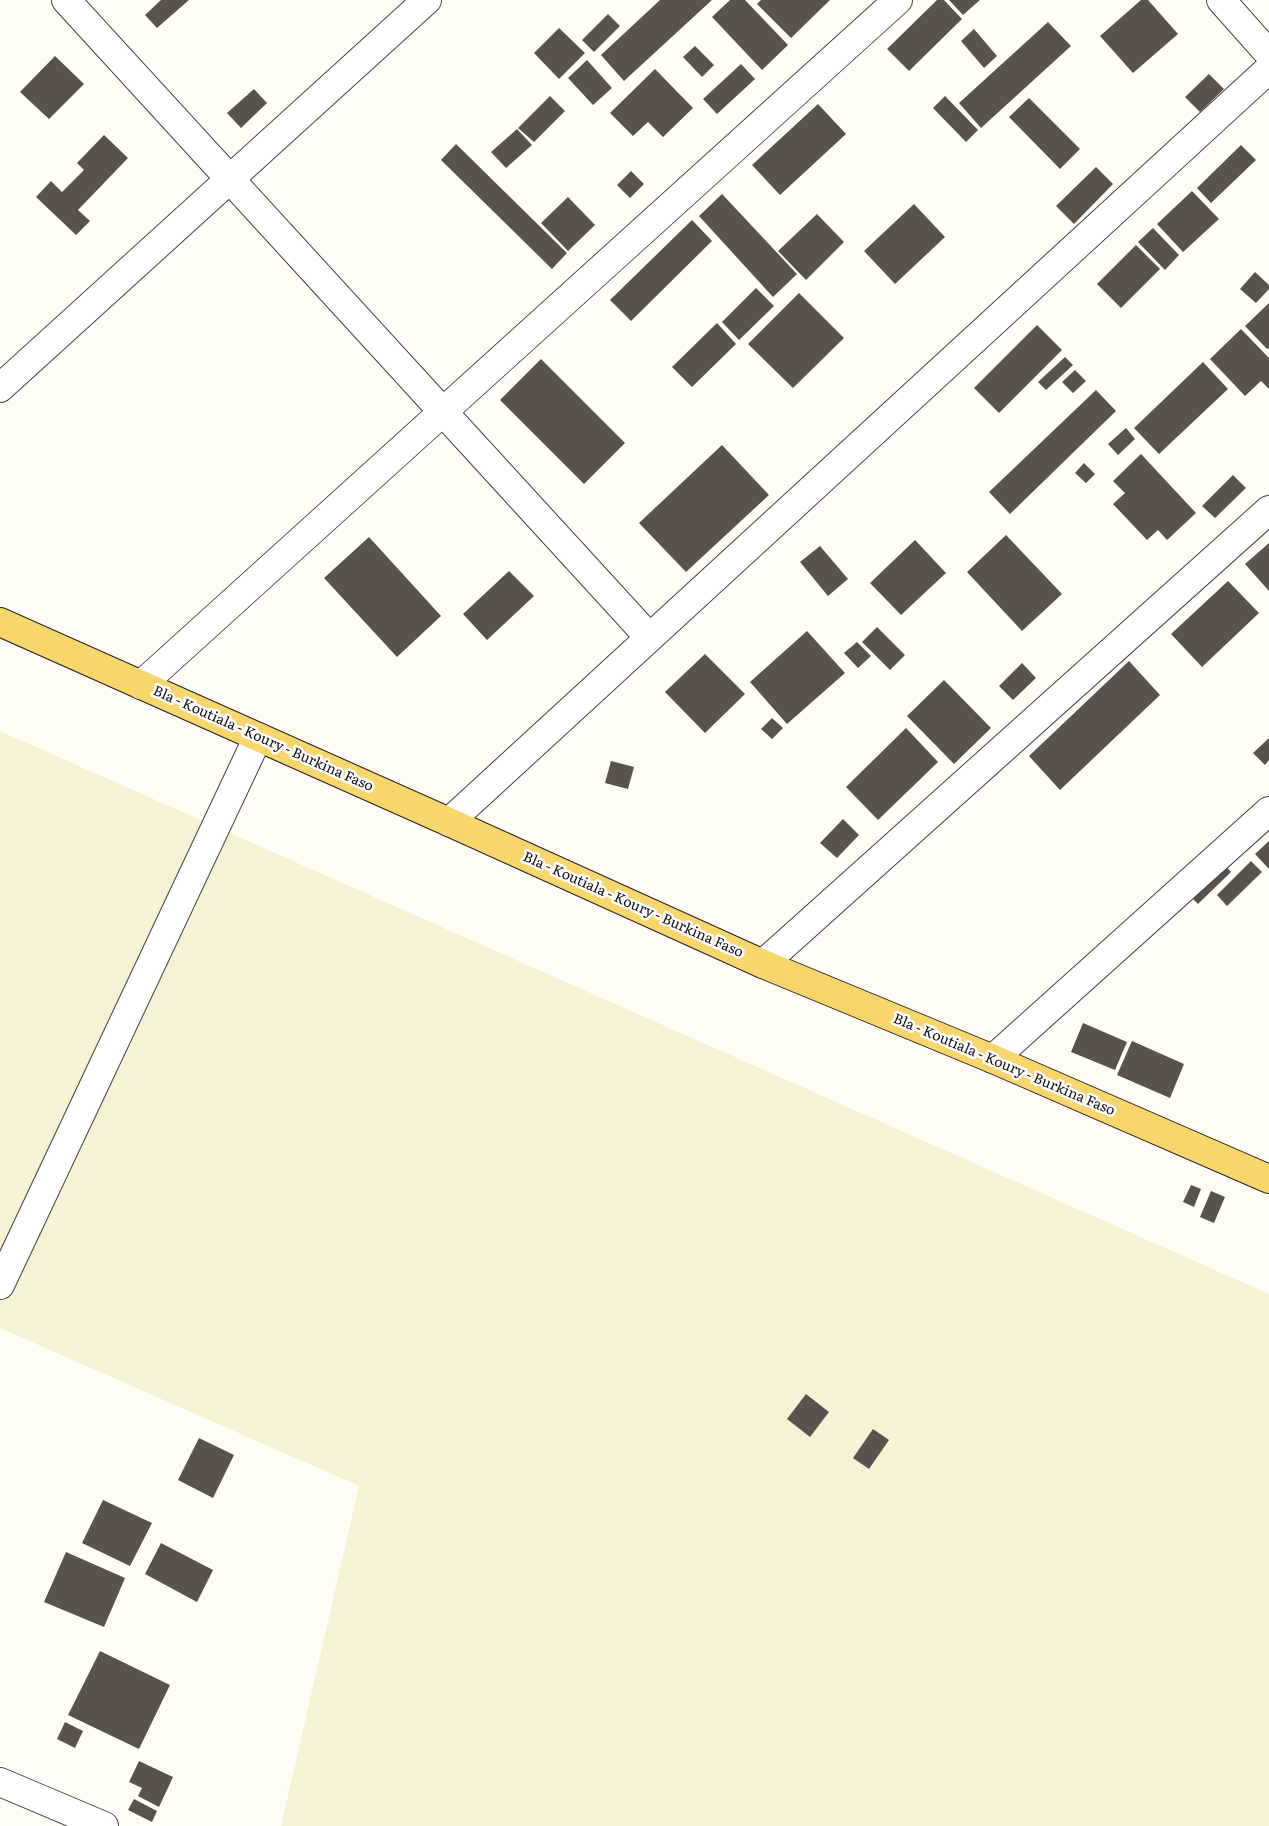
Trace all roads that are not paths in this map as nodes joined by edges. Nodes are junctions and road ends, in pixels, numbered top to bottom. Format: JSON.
{"nodes":[{"id":1,"x":66,"y":0,"type":"edge"},
{"id":2,"x":427,"y":0,"type":"edge"},
{"id":3,"x":898,"y":0,"type":"edge"},
{"id":4,"x":1221,"y":0,"type":"edge"},
{"id":5,"x":1269,"y":54,"type":"edge"},
{"id":6,"x":1269,"y":69,"type":"edge"},
{"id":7,"x":230,"y":179,"type":"junction"},
{"id":8,"x":0,"y":388,"type":"edge"},
{"id":9,"x":442,"y":412,"type":"junction"},
{"id":10,"x":1269,"y":510,"type":"edge"},
{"id":11,"x":0,"y":622,"type":"edge"},
{"id":12,"x":649,"y":638,"type":"junction"},
{"id":13,"x":141,"y":685,"type":"junction"},
{"id":14,"x":258,"y":737,"type":"junction"},
{"id":15,"x":1269,"y":811,"type":"edge"},
{"id":16,"x":449,"y":822,"type":"junction"},
{"id":17,"x":763,"y":964,"type":"junction"},
{"id":18,"x":993,"y":1059,"type":"junction"},
{"id":19,"x":1269,"y":1179,"type":"edge"},
{"id":20,"x":0,"y":1285,"type":"edge"},
{"id":21,"x":0,"y":1782,"type":"edge"},
{"id":22,"x":104,"y":1826,"type":"edge"}],
"edges":[{"from":1,"to":7,"type":"street"},
{"from":2,"to":7,"type":"street"},
{"from":3,"to":9,"type":"street"},
{"from":4,"to":5,"type":"street"},
{"from":6,"to":12,"type":"street"},
{"from":7,"to":8,"type":"street"},
{"from":7,"to":9,"type":"street"},
{"from":9,"to":12,"type":"street"},
{"from":9,"to":13,"type":"street"},
{"from":10,"to":17,"type":"street"},
{"from":11,"to":13,"type":"main road","name":"Bla - Koutiala - Koury - Burkina Faso"},
{"from":12,"to":16,"type":"street"},
{"from":13,"to":14,"type":"main road","name":"Bla - Koutiala - Koury - Burkina Faso"},
{"from":14,"to":16,"type":"main road","name":"Bla - Koutiala - Koury - Burkina Faso"},
{"from":14,"to":20,"type":"street"},
{"from":15,"to":18,"type":"street"},
{"from":16,"to":17,"type":"main road","name":"Bla - Koutiala - Koury - Burkina Faso"},
{"from":17,"to":18,"type":"main road","name":"Bla - Koutiala - Koury - Burkina Faso"},
{"from":18,"to":19,"type":"main road","name":"Bla - Koutiala - Koury - Burkina Faso"},
{"from":21,"to":22,"type":"street"}]}
